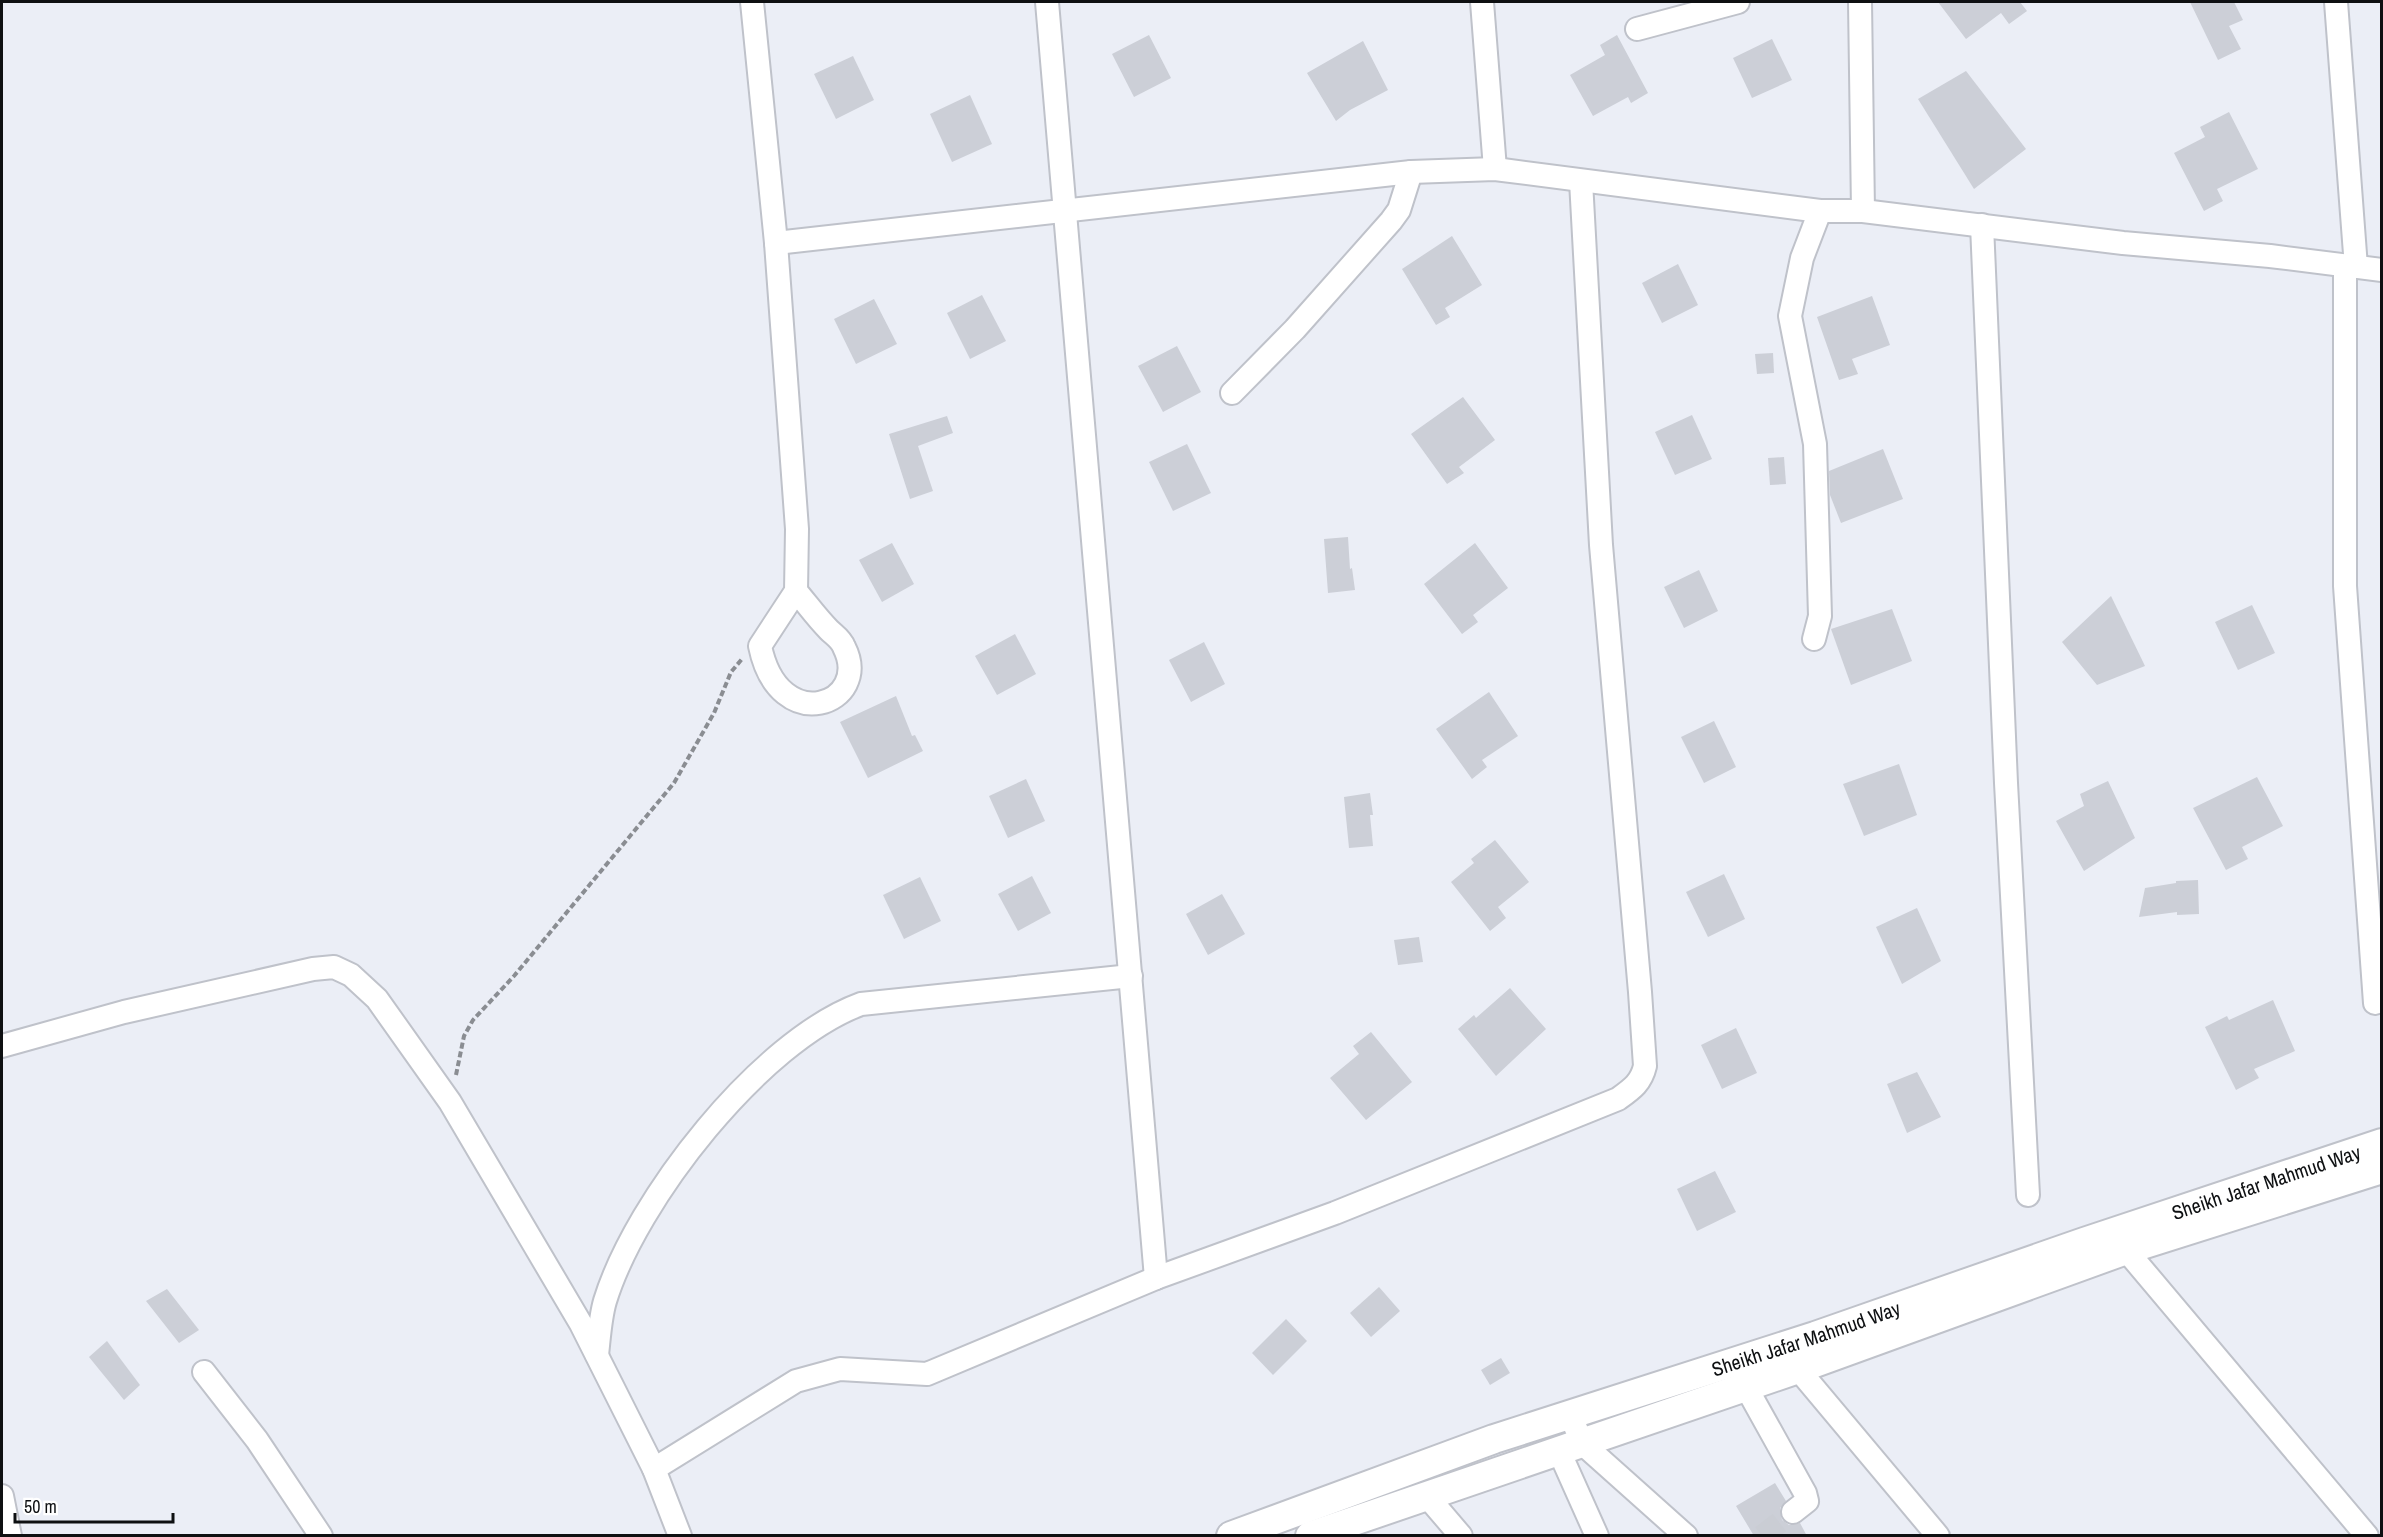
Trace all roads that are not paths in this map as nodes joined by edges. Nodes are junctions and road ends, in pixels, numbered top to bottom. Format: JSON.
{"nodes":[{"id":1,"x":752,"y":2,"type":"edge"},
{"id":2,"x":1047,"y":2,"type":"edge"},
{"id":3,"x":1482,"y":2,"type":"edge"},
{"id":4,"x":1738,"y":2,"type":"edge"},
{"id":5,"x":1860,"y":2,"type":"edge"},
{"id":6,"x":2336,"y":2,"type":"edge"},
{"id":7,"x":1637,"y":29,"type":"dead end"},
{"id":8,"x":1495,"y":169,"type":"junction"},
{"id":9,"x":1411,"y":172,"type":"junction"},
{"id":10,"x":1581,"y":181,"type":"junction"},
{"id":11,"x":1820,"y":211,"type":"junction"},
{"id":12,"x":1863,"y":211,"type":"junction"},
{"id":13,"x":1065,"y":212,"type":"junction"},
{"id":14,"x":1982,"y":225,"type":"junction"},
{"id":15,"x":776,"y":243,"type":"junction"},
{"id":16,"x":2350,"y":266,"type":"junction"},
{"id":17,"x":2382,"y":270,"type":"edge"},
{"id":18,"x":1232,"y":393,"type":"dead end"},
{"id":19,"x":796,"y":591,"type":"junction"},
{"id":20,"x":1814,"y":639,"type":"dead end"},
{"id":21,"x":1131,"y":976,"type":"junction"},
{"id":22,"x":2374,"y":1004,"type":"dead end"},
{"id":23,"x":2,"y":1046,"type":"edge"},
{"id":24,"x":2382,"y":1143,"type":"edge"},
{"id":25,"x":2382,"y":1169,"type":"edge"},
{"id":26,"x":2028,"y":1195,"type":"dead end"},
{"id":27,"x":2126,"y":1250,"type":"junction"},
{"id":28,"x":1156,"y":1278,"type":"junction"},
{"id":29,"x":597,"y":1355,"type":"junction"},
{"id":30,"x":1798,"y":1369,"type":"junction"},
{"id":31,"x":204,"y":1372,"type":"dead end"},
{"id":32,"x":1746,"y":1387,"type":"junction"},
{"id":33,"x":1569,"y":1413,"type":"junction"},
{"id":34,"x":1571,"y":1448,"type":"junction"},
{"id":35,"x":654,"y":1469,"type":"junction"},
{"id":36,"x":1426,"y":1495,"type":"junction"},
{"id":37,"x":2,"y":1496,"type":"edge"},
{"id":38,"x":1793,"y":1512,"type":"tunnel mouth"},
{"id":39,"x":10,"y":1536,"type":"edge"},
{"id":40,"x":321,"y":1536,"type":"edge"},
{"id":41,"x":680,"y":1536,"type":"edge"},
{"id":42,"x":1231,"y":1536,"type":"edge"},
{"id":43,"x":1310,"y":1536,"type":"edge"},
{"id":44,"x":1461,"y":1536,"type":"edge"},
{"id":45,"x":1597,"y":1536,"type":"edge"},
{"id":46,"x":1686,"y":1536,"type":"edge"},
{"id":47,"x":1938,"y":1536,"type":"edge"},
{"id":48,"x":2367,"y":1536,"type":"edge"}],
"edges":[{"from":1,"to":15,"type":"street"},
{"from":2,"to":13,"type":"street"},
{"from":3,"to":8,"type":"street"},
{"from":4,"to":7,"type":"street"},
{"from":5,"to":12,"type":"street"},
{"from":6,"to":16,"type":"street"},
{"from":8,"to":9,"type":"street"},
{"from":8,"to":10,"type":"street"},
{"from":9,"to":13,"type":"street"},
{"from":9,"to":18,"type":"street"},
{"from":10,"to":11,"type":"street"},
{"from":10,"to":28,"type":"street"},
{"from":11,"to":12,"type":"street"},
{"from":11,"to":20,"type":"street"},
{"from":12,"to":14,"type":"street"},
{"from":13,"to":15,"type":"street"},
{"from":13,"to":21,"type":"street"},
{"from":14,"to":16,"type":"street"},
{"from":14,"to":26,"type":"street"},
{"from":15,"to":19,"type":"street"},
{"from":16,"to":17,"type":"street"},
{"from":16,"to":22,"type":"street"},
{"from":19,"to":19,"type":"street"},
{"from":21,"to":28,"type":"street"},
{"from":21,"to":29,"type":"street"},
{"from":23,"to":29,"type":"street"},
{"from":24,"to":33,"type":"main road","name":"Sheikh Jafar Mahmud Way"},
{"from":25,"to":27,"type":"main road","name":"Sheikh Jafar Mahmud Way"},
{"from":27,"to":30,"type":"main road","name":"Sheikh Jafar Mahmud Way"},
{"from":27,"to":48,"type":"street"},
{"from":28,"to":35,"type":"street"},
{"from":29,"to":35,"type":"street"},
{"from":30,"to":32,"type":"main road","name":"Sheikh Jafar Mahmud Way"},
{"from":30,"to":47,"type":"street"},
{"from":31,"to":40,"type":"street"},
{"from":32,"to":34,"type":"main road","name":"Sheikh Jafar Mahmud Way"},
{"from":32,"to":38,"type":"street"},
{"from":33,"to":34,"type":"street"},
{"from":33,"to":42,"type":"main road","name":"Sheikh Jafar Mahmud Way"},
{"from":34,"to":36,"type":"main road","name":"Sheikh Jafar Mahmud Way"},
{"from":34,"to":45,"type":"street"},
{"from":34,"to":46,"type":"street"},
{"from":35,"to":41,"type":"street"},
{"from":36,"to":43,"type":"main road","name":"Sheikh Jafar Mahmud Way"},
{"from":36,"to":44,"type":"street"},
{"from":37,"to":39,"type":"street"}]}
